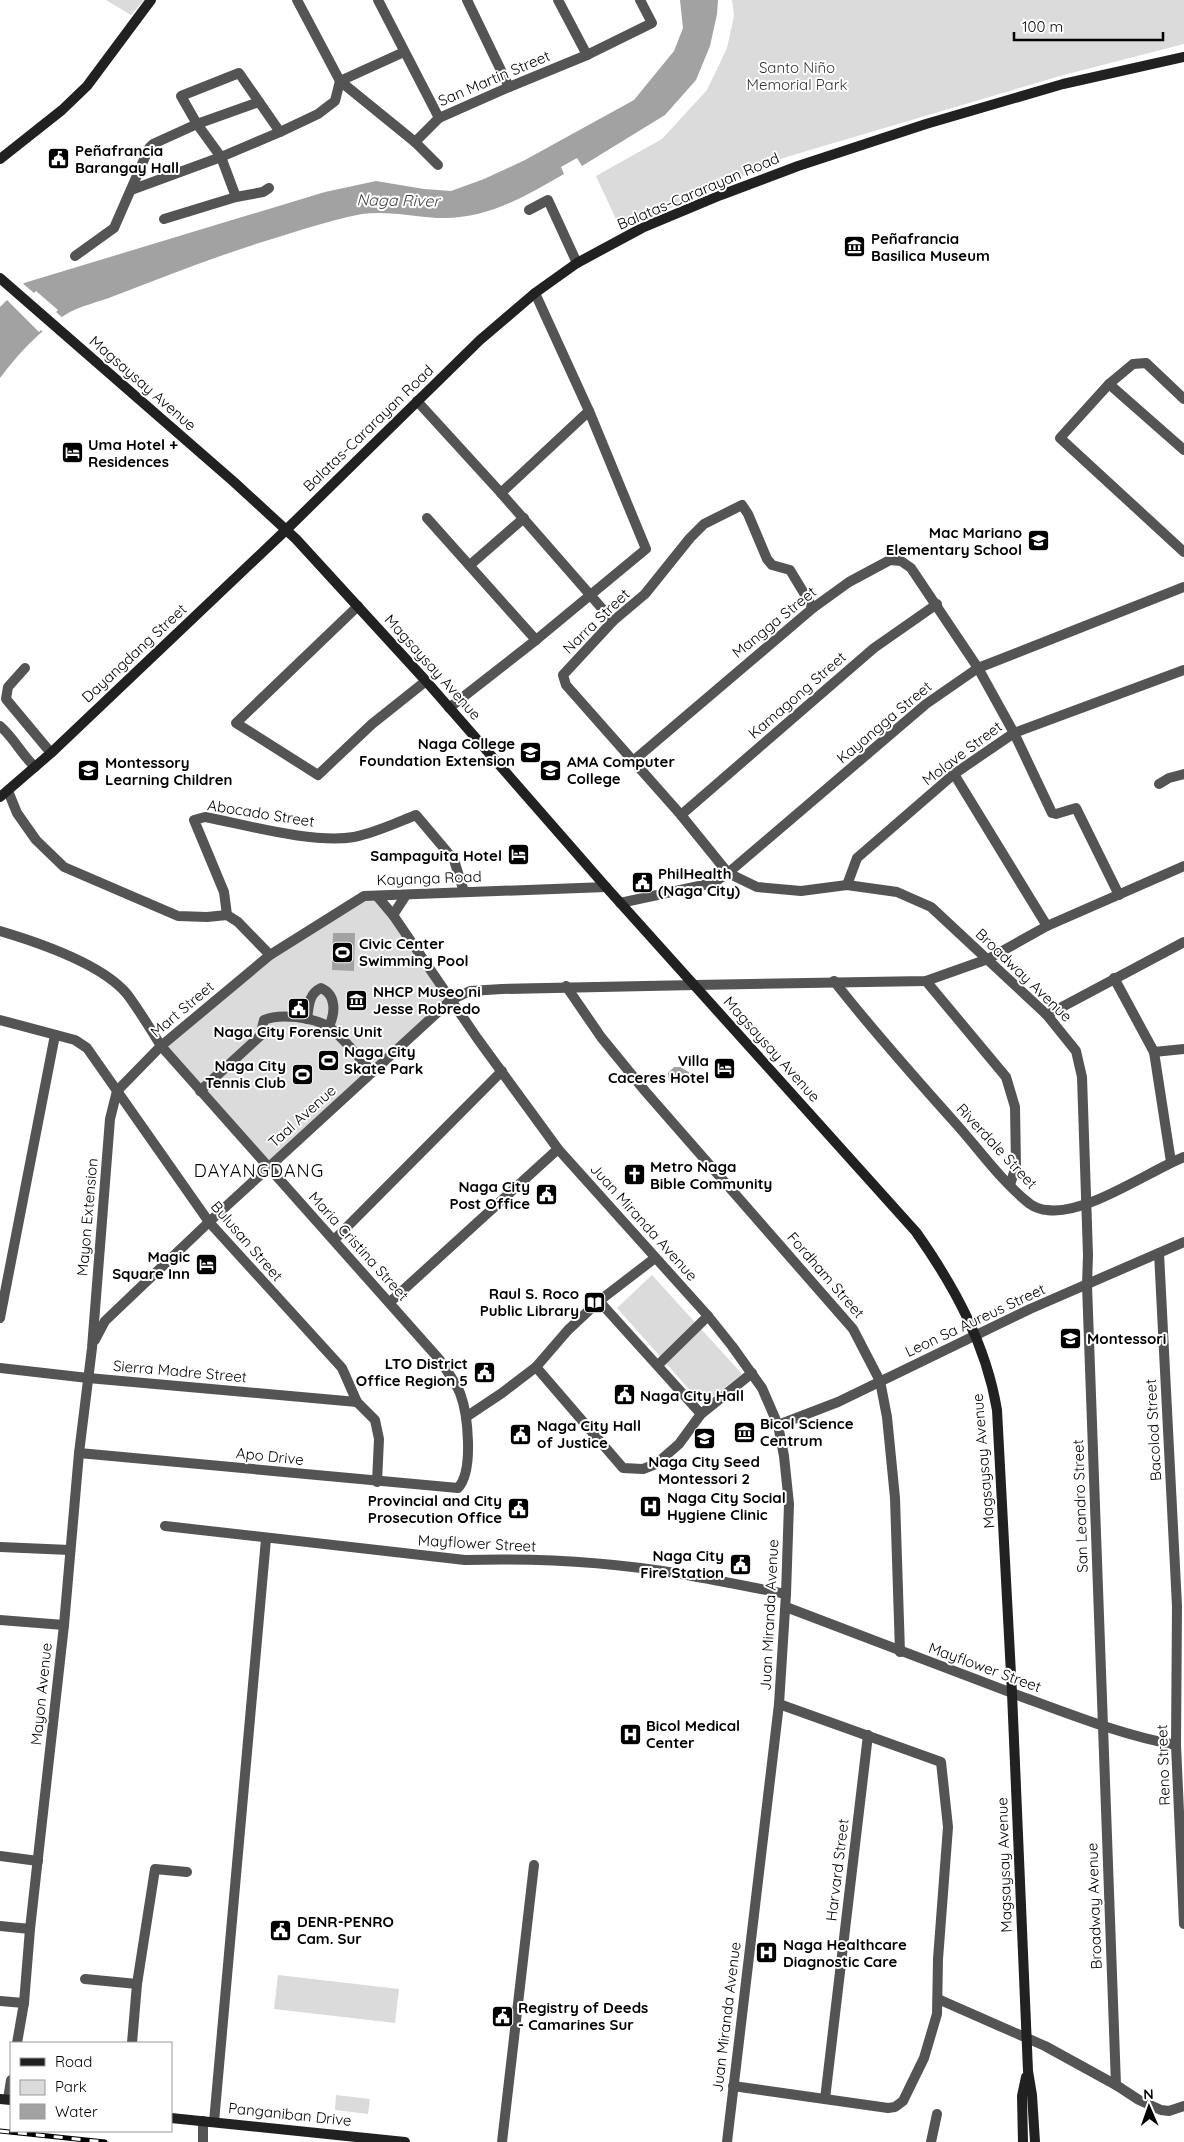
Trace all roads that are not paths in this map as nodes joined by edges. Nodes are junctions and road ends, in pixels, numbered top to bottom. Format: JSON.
{"nodes":[{"id":1,"x":150,"y":0,"type":"edge"},
{"id":2,"x":297,"y":0,"type":"edge"},
{"id":3,"x":378,"y":0,"type":"edge"},
{"id":4,"x":467,"y":0,"type":"edge"},
{"id":5,"x":558,"y":0,"type":"edge"},
{"id":6,"x":640,"y":0,"type":"edge"},
{"id":7,"x":404,"y":52,"type":"junction"},
{"id":8,"x":587,"y":55,"type":"junction"},
{"id":9,"x":1184,"y":57,"type":"edge"},
{"id":10,"x":340,"y":81,"type":"junction"},
{"id":11,"x":509,"y":87,"type":"junction"},
{"id":12,"x":259,"y":102,"type":"junction"},
{"id":13,"x":439,"y":118,"type":"junction"},
{"id":14,"x":197,"y":124,"type":"junction"},
{"id":15,"x":280,"y":132,"type":"junction"},
{"id":16,"x":415,"y":142,"type":"junction"},
{"id":17,"x":220,"y":157,"type":"junction"},
{"id":18,"x":0,"y":159,"type":"edge"},
{"id":19,"x":438,"y":165,"type":"dead end"},
{"id":20,"x":269,"y":188,"type":"dead end"},
{"id":21,"x":131,"y":190,"type":"junction"},
{"id":22,"x":236,"y":196,"type":"junction"},
{"id":23,"x":529,"y":210,"type":"dead end"},
{"id":24,"x":164,"y":219,"type":"dead end"},
{"id":25,"x":75,"y":256,"type":"dead end"},
{"id":26,"x":577,"y":263,"type":"junction"},
{"id":27,"x":0,"y":278,"type":"edge"},
{"id":28,"x":534,"y":293,"type":"junction"},
{"id":29,"x":1109,"y":384,"type":"junction"},
{"id":30,"x":1184,"y":399,"type":"edge"},
{"id":31,"x":416,"y":401,"type":"junction"},
{"id":32,"x":589,"y":411,"type":"junction"},
{"id":33,"x":1184,"y":450,"type":"edge"},
{"id":34,"x":502,"y":493,"type":"junction"},
{"id":35,"x":427,"y":518,"type":"dead end"},
{"id":36,"x":524,"y":518,"type":"junction"},
{"id":37,"x":287,"y":529,"type":"junction"},
{"id":38,"x":1184,"y":552,"type":"edge"},
{"id":39,"x":470,"y":565,"type":"junction"},
{"id":40,"x":1184,"y":587,"type":"edge"},
{"id":41,"x":590,"y":595,"type":"junction"},
{"id":42,"x":937,"y":604,"type":"junction"},
{"id":43,"x":358,"y":606,"type":"junction"},
{"id":44,"x":813,"y":608,"type":"junction"},
{"id":45,"x":613,"y":621,"type":"junction"},
{"id":46,"x":536,"y":640,"type":"junction"},
{"id":47,"x":25,"y":668,"type":"dead end"},
{"id":48,"x":978,"y":668,"type":"junction"},
{"id":49,"x":1184,"y":670,"type":"edge"},
{"id":50,"x":426,"y":681,"type":"junction"},
{"id":51,"x":449,"y":708,"type":"junction"},
{"id":52,"x":0,"y":726,"type":"edge"},
{"id":53,"x":1014,"y":733,"type":"junction"},
{"id":54,"x":51,"y":753,"type":"junction"},
{"id":55,"x":633,"y":761,"type":"junction"},
{"id":56,"x":35,"y":767,"type":"junction"},
{"id":57,"x":954,"y":774,"type":"junction"},
{"id":58,"x":1184,"y":774,"type":"edge"},
{"id":59,"x":1159,"y":784,"type":"dead end"},
{"id":60,"x":4,"y":794,"type":"edge"},
{"id":61,"x":681,"y":815,"type":"junction"},
{"id":62,"x":1184,"y":866,"type":"edge"},
{"id":63,"x":728,"y":873,"type":"junction"},
{"id":64,"x":847,"y":885,"type":"junction"},
{"id":65,"x":606,"y":887,"type":"junction"},
{"id":66,"x":464,"y":892,"type":"junction"},
{"id":67,"x":406,"y":895,"type":"junction"},
{"id":68,"x":1118,"y":895,"type":"junction"},
{"id":69,"x":377,"y":896,"type":"junction"},
{"id":70,"x":620,"y":903,"type":"junction"},
{"id":71,"x":227,"y":915,"type":"junction"},
{"id":72,"x":393,"y":915,"type":"junction"},
{"id":73,"x":1047,"y":926,"type":"junction"},
{"id":74,"x":0,"y":931,"type":"edge"},
{"id":75,"x":1184,"y":942,"type":"edge"},
{"id":76,"x":270,"y":954,"type":"junction"},
{"id":77,"x":988,"y":958,"type":"junction"},
{"id":78,"x":1114,"y":978,"type":"junction"},
{"id":79,"x":926,"y":980,"type":"junction"},
{"id":80,"x":834,"y":981,"type":"junction"},
{"id":81,"x":695,"y":985,"type":"junction"},
{"id":82,"x":566,"y":986,"type":"junction"},
{"id":83,"x":451,"y":1000,"type":"junction"},
{"id":84,"x":1047,"y":1015,"type":"junction"},
{"id":85,"x":0,"y":1020,"type":"edge"},
{"id":86,"x":308,"y":1020,"type":"junction"},
{"id":87,"x":328,"y":1026,"type":"junction"},
{"id":88,"x":55,"y":1035,"type":"junction"},
{"id":89,"x":161,"y":1046,"type":"junction"},
{"id":90,"x":1184,"y":1049,"type":"edge"},
{"id":91,"x":1154,"y":1052,"type":"junction"},
{"id":92,"x":372,"y":1072,"type":"junction"},
{"id":93,"x":502,"y":1072,"type":"junction"},
{"id":94,"x":118,"y":1090,"type":"junction"},
{"id":95,"x":200,"y":1091,"type":"junction"},
{"id":96,"x":558,"y":1149,"type":"junction"},
{"id":97,"x":1184,"y":1157,"type":"edge"},
{"id":98,"x":1171,"y":1162,"type":"junction"},
{"id":99,"x":268,"y":1168,"type":"junction"},
{"id":100,"x":1010,"y":1185,"type":"junction"},
{"id":101,"x":1085,"y":1204,"type":"junction"},
{"id":102,"x":209,"y":1222,"type":"junction"},
{"id":103,"x":334,"y":1240,"type":"junction"},
{"id":104,"x":1184,"y":1242,"type":"edge"},
{"id":105,"x":1159,"y":1253,"type":"junction"},
{"id":106,"x":655,"y":1258,"type":"junction"},
{"id":107,"x":1087,"y":1285,"type":"junction"},
{"id":108,"x":599,"y":1301,"type":"junction"},
{"id":109,"x":390,"y":1302,"type":"junction"},
{"id":110,"x":0,"y":1312,"type":"edge"},
{"id":111,"x":708,"y":1316,"type":"junction"},
{"id":112,"x":976,"y":1336,"type":"junction"},
{"id":113,"x":92,"y":1348,"type":"junction"},
{"id":114,"x":658,"y":1365,"type":"junction"},
{"id":115,"x":536,"y":1367,"type":"junction"},
{"id":116,"x":0,"y":1368,"type":"edge"},
{"id":117,"x":752,"y":1372,"type":"junction"},
{"id":118,"x":88,"y":1378,"type":"junction"},
{"id":119,"x":880,"y":1381,"type":"junction"},
{"id":120,"x":357,"y":1402,"type":"junction"},
{"id":121,"x":701,"y":1414,"type":"junction"},
{"id":122,"x":466,"y":1417,"type":"junction"},
{"id":123,"x":778,"y":1425,"type":"junction"},
{"id":124,"x":79,"y":1453,"type":"junction"},
{"id":125,"x":377,"y":1482,"type":"junction"},
{"id":126,"x":458,"y":1488,"type":"joint"},
{"id":127,"x":165,"y":1526,"type":"dead end"},
{"id":128,"x":266,"y":1539,"type":"junction"},
{"id":129,"x":0,"y":1547,"type":"edge"},
{"id":130,"x":70,"y":1550,"type":"junction"},
{"id":131,"x":786,"y":1594,"type":"junction"},
{"id":132,"x":1180,"y":1606,"type":"edge"},
{"id":133,"x":786,"y":1607,"type":"junction"},
{"id":134,"x":0,"y":1620,"type":"edge"},
{"id":135,"x":64,"y":1625,"type":"junction"},
{"id":136,"x":900,"y":1652,"type":"junction"},
{"id":137,"x":1012,"y":1693,"type":"junction"},
{"id":138,"x":779,"y":1704,"type":"junction"},
{"id":139,"x":1103,"y":1726,"type":"junction"},
{"id":140,"x":868,"y":1735,"type":"junction"},
{"id":141,"x":1176,"y":1745,"type":"junction"},
{"id":142,"x":0,"y":1856,"type":"edge"},
{"id":143,"x":38,"y":1861,"type":"junction"},
{"id":144,"x":534,"y":1865,"type":"dead end"},
{"id":145,"x":187,"y":1872,"type":"dead end"},
{"id":146,"x":1184,"y":1924,"type":"edge"},
{"id":147,"x":0,"y":1926,"type":"edge"},
{"id":148,"x":30,"y":1929,"type":"junction"},
{"id":149,"x":86,"y":1978,"type":"dead end"},
{"id":150,"x":137,"y":1984,"type":"junction"},
{"id":151,"x":938,"y":1999,"type":"junction"},
{"id":152,"x":0,"y":2000,"type":"edge"},
{"id":153,"x":24,"y":2003,"type":"junction"},
{"id":154,"x":1026,"y":2039,"type":"junction"},
{"id":155,"x":17,"y":2042,"type":"edge"},
{"id":156,"x":132,"y":2042,"type":"edge"},
{"id":157,"x":1028,"y":2071,"type":"junction"},
{"id":158,"x":10,"y":2084,"type":"edge"},
{"id":159,"x":1116,"y":2085,"type":"junction"},
{"id":160,"x":734,"y":2086,"type":"junction"},
{"id":161,"x":6,"y":2099,"type":"edge"},
{"id":162,"x":825,"y":2099,"type":"junction"},
{"id":163,"x":1184,"y":2106,"type":"edge"},
{"id":164,"x":937,"y":2114,"type":"dead end"},
{"id":165,"x":172,"y":2118,"type":"edge"},
{"id":166,"x":203,"y":2121,"type":"junction"},
{"id":167,"x":214,"y":2122,"type":"junction"},
{"id":168,"x":203,"y":2142,"type":"edge"},
{"id":169,"x":405,"y":2142,"type":"edge"},
{"id":170,"x":502,"y":2142,"type":"edge"},
{"id":171,"x":728,"y":2142,"type":"edge"},
{"id":172,"x":931,"y":2142,"type":"edge"},
{"id":173,"x":1023,"y":2142,"type":"edge"},
{"id":174,"x":1035,"y":2142,"type":"edge"}],
"edges":[{"from":1,"to":18,"type":"main road"},
{"from":2,"to":10,"type":"street"},
{"from":3,"to":7,"type":"street"},
{"from":4,"to":11,"type":"street"},
{"from":5,"to":8,"type":"street"},
{"from":6,"to":8,"type":"street","name":"San Martin Street"},
{"from":7,"to":10,"type":"street"},
{"from":7,"to":13,"type":"street"},
{"from":8,"to":11,"type":"street","name":"San Martin Street"},
{"from":9,"to":26,"type":"main road","name":"Balatas-Cararayan Road"},
{"from":10,"to":15,"type":"street"},
{"from":10,"to":16,"type":"street"},
{"from":11,"to":13,"type":"street","name":"San Martin Street"},
{"from":12,"to":14,"type":"street"},
{"from":12,"to":14,"type":"street"},
{"from":12,"to":15,"type":"street"},
{"from":13,"to":16,"type":"street","name":"San Martin Street"},
{"from":14,"to":17,"type":"street"},
{"from":14,"to":21,"type":"street"},
{"from":15,"to":17,"type":"street"},
{"from":16,"to":19,"type":"street"},
{"from":17,"to":21,"type":"street"},
{"from":17,"to":22,"type":"street"},
{"from":20,"to":22,"type":"street"},
{"from":21,"to":25,"type":"street"},
{"from":22,"to":24,"type":"street"},
{"from":23,"to":26,"type":"street"},
{"from":26,"to":28,"type":"main road","name":"Balatas-Cararayan Road"},
{"from":27,"to":37,"type":"main road","name":"Magsaysay Avenue"},
{"from":28,"to":31,"type":"main road","name":"Balatas-Cararayan Road"},
{"from":28,"to":32,"type":"street"},
{"from":29,"to":30,"type":"street"},
{"from":29,"to":33,"type":"street"},
{"from":29,"to":38,"type":"street"},
{"from":31,"to":34,"type":"street"},
{"from":31,"to":37,"type":"main road","name":"Balatas-Cararayan Road"},
{"from":32,"to":34,"type":"street"},
{"from":32,"to":41,"type":"street"},
{"from":34,"to":36,"type":"street"},
{"from":35,"to":39,"type":"street"},
{"from":36,"to":39,"type":"street"},
{"from":36,"to":41,"type":"street"},
{"from":37,"to":43,"type":"main road","name":"Magsaysay Avenue"},
{"from":37,"to":54,"type":"main road","name":"Dayangdang Street"},
{"from":39,"to":46,"type":"street"},
{"from":40,"to":48,"type":"street","name":"Kayangga Street"},
{"from":41,"to":45,"type":"street"},
{"from":41,"to":46,"type":"street"},
{"from":42,"to":44,"type":"street","name":"Mangga Street"},
{"from":42,"to":48,"type":"street"},
{"from":42,"to":61,"type":"street","name":"Kamagong Street"},
{"from":43,"to":50,"type":"main road","name":"Magsaysay Avenue"},
{"from":43,"to":50,"type":"street"},
{"from":44,"to":45,"type":"street","name":"Narra Street"},
{"from":44,"to":55,"type":"street","name":"Mangga Street"},
{"from":45,"to":55,"type":"street","name":"Narra Street"},
{"from":46,"to":51,"type":"street"},
{"from":47,"to":54,"type":"street"},
{"from":48,"to":53,"type":"street"},
{"from":48,"to":63,"type":"street","name":"Kayangga Street"},
{"from":49,"to":53,"type":"street","name":"Molave Street"},
{"from":50,"to":51,"type":"main road","name":"Magsaysay Avenue"},
{"from":51,"to":65,"type":"main road","name":"Magsaysay Avenue"},
{"from":52,"to":56,"type":"street"},
{"from":53,"to":57,"type":"street","name":"Molave Street"},
{"from":53,"to":68,"type":"street"},
{"from":54,"to":56,"type":"main road","name":"Dayangdang Street"},
{"from":55,"to":61,"type":"street","name":"Narra Street"},
{"from":56,"to":60,"type":"main road","name":"Dayangdang Street"},
{"from":57,"to":64,"type":"street","name":"Molave Street"},
{"from":57,"to":73,"type":"street"},
{"from":58,"to":59,"type":"street"},
{"from":60,"to":71,"type":"street"},
{"from":61,"to":63,"type":"street","name":"Narra Street"},
{"from":62,"to":68,"type":"street","name":"Taal Avenue"},
{"from":63,"to":64,"type":"street","name":"Broadway Avenue"},
{"from":63,"to":70,"type":"street","name":"Kayangga Street"},
{"from":64,"to":77,"type":"street","name":"Broadway Avenue"},
{"from":65,"to":66,"type":"street","name":"Kayanga Road"},
{"from":65,"to":70,"type":"main road","name":"Magsaysay Avenue"},
{"from":66,"to":67,"type":"street","name":"Kayanga Road"},
{"from":66,"to":71,"type":"street","name":"Abocado Street"},
{"from":67,"to":69,"type":"street","name":"Kayanga Road"},
{"from":67,"to":72,"type":"street"},
{"from":68,"to":73,"type":"street","name":"Taal Avenue"},
{"from":69,"to":72,"type":"street","name":"Juan Miranda Avenue"},
{"from":69,"to":76,"type":"street","name":"Kayanga Road"},
{"from":70,"to":81,"type":"main road","name":"Magsaysay Avenue"},
{"from":71,"to":76,"type":"street"},
{"from":72,"to":83,"type":"street","name":"Juan Miranda Avenue"},
{"from":73,"to":77,"type":"street","name":"Taal Avenue"},
{"from":74,"to":89,"type":"street","name":"Maria Cristina Street"},
{"from":75,"to":78,"type":"street"},
{"from":76,"to":89,"type":"street","name":"Mart Street"},
{"from":77,"to":79,"type":"street","name":"Taal Avenue"},
{"from":77,"to":84,"type":"street","name":"Broadway Avenue"},
{"from":78,"to":84,"type":"street"},
{"from":78,"to":91,"type":"street"},
{"from":79,"to":80,"type":"street","name":"Taal Avenue"},
{"from":79,"to":100,"type":"street"},
{"from":80,"to":81,"type":"street","name":"Taal Avenue"},
{"from":80,"to":100,"type":"street","name":"Riverdale Street"},
{"from":81,"to":82,"type":"street","name":"Taal Avenue"},
{"from":81,"to":112,"type":"main road","name":"Magsaysay Avenue"},
{"from":82,"to":83,"type":"street","name":"Taal Avenue"},
{"from":82,"to":119,"type":"street","name":"Fordham Street"},
{"from":83,"to":92,"type":"street","name":"Taal Avenue"},
{"from":83,"to":93,"type":"street","name":"Juan Miranda Avenue"},
{"from":84,"to":101,"type":"street","name":"Broadway Avenue"},
{"from":85,"to":88,"type":"street","name":"Bulusan Street"},
{"from":86,"to":87,"type":"street"},
{"from":86,"to":87,"type":"street"},
{"from":86,"to":95,"type":"street"},
{"from":87,"to":92,"type":"street"},
{"from":88,"to":94,"type":"street","name":"Bulusan Street"},
{"from":88,"to":110,"type":"street"},
{"from":89,"to":94,"type":"street","name":"Mart Street"},
{"from":89,"to":95,"type":"street","name":"Maria Cristina Street"},
{"from":90,"to":91,"type":"street"},
{"from":91,"to":98,"type":"street"},
{"from":92,"to":99,"type":"street","name":"Taal Avenue"},
{"from":93,"to":96,"type":"street","name":"Juan Miranda Avenue"},
{"from":93,"to":103,"type":"street"},
{"from":94,"to":102,"type":"street","name":"Bulusan Street"},
{"from":94,"to":113,"type":"street","name":"Mayon Extension"},
{"from":95,"to":99,"type":"street","name":"Maria Cristina Street"},
{"from":96,"to":106,"type":"street","name":"Juan Miranda Avenue"},
{"from":96,"to":109,"type":"street"},
{"from":97,"to":98,"type":"street","name":"Riverdale Street"},
{"from":98,"to":101,"type":"street","name":"Riverdale Street"},
{"from":99,"to":102,"type":"street","name":"Taal Avenue"},
{"from":99,"to":103,"type":"street","name":"Maria Cristina Street"},
{"from":100,"to":101,"type":"street","name":"Riverdale Street"},
{"from":101,"to":107,"type":"street","name":"Broadway Avenue"},
{"from":102,"to":113,"type":"street","name":"Taal Avenue"},
{"from":102,"to":120,"type":"street","name":"Bulusan Street"},
{"from":103,"to":109,"type":"street","name":"Maria Cristina Street"},
{"from":104,"to":105,"type":"street","name":"Leon Sa Aureus Street"},
{"from":105,"to":107,"type":"street","name":"Leon Sa Aureus Street"},
{"from":105,"to":132,"type":"street","name":"Bacolod Street"},
{"from":106,"to":108,"type":"street"},
{"from":106,"to":111,"type":"street","name":"Juan Miranda Avenue"},
{"from":107,"to":112,"type":"street","name":"Leon Sa Aureus Street"},
{"from":107,"to":139,"type":"street","name":"San Leandro Street"},
{"from":108,"to":114,"type":"street"},
{"from":108,"to":115,"type":"street"},
{"from":109,"to":122,"type":"street","name":"Maria Cristina Street"},
{"from":111,"to":114,"type":"street"},
{"from":111,"to":117,"type":"street","name":"Juan Miranda Avenue"},
{"from":112,"to":119,"type":"street","name":"Leon Sa Aureus Street"},
{"from":112,"to":137,"type":"main road","name":"Magsaysay Avenue"},
{"from":113,"to":118,"type":"street","name":"Mayon Avenue"},
{"from":114,"to":121,"type":"street"},
{"from":115,"to":121,"type":"street"},
{"from":115,"to":122,"type":"street"},
{"from":116,"to":118,"type":"street","name":"Sierra Madre Street"},
{"from":117,"to":121,"type":"street"},
{"from":117,"to":123,"type":"street","name":"Juan Miranda Avenue"},
{"from":118,"to":120,"type":"street","name":"Sierra Madre Street"},
{"from":118,"to":124,"type":"street","name":"Mayon Avenue"},
{"from":119,"to":123,"type":"street","name":"Leon Sa Aureus Street"},
{"from":119,"to":136,"type":"street","name":"Fordham Street"},
{"from":120,"to":125,"type":"street","name":"Bulusan Street"},
{"from":122,"to":126,"type":"street","name":"Maria Cristina Street"},
{"from":123,"to":131,"type":"street","name":"Juan Miranda Avenue"},
{"from":124,"to":125,"type":"street","name":"Apo Drive"},
{"from":124,"to":130,"type":"street","name":"Mayon Avenue"},
{"from":125,"to":126,"type":"street","name":"Apo Drive"},
{"from":127,"to":128,"type":"street","name":"Mayflower Street"},
{"from":128,"to":131,"type":"street","name":"Mayflower Street"},
{"from":128,"to":167,"type":"street"},
{"from":129,"to":130,"type":"street"},
{"from":130,"to":135,"type":"street","name":"Mayon Avenue"},
{"from":131,"to":133,"type":"street","name":"Juan Miranda Avenue"},
{"from":132,"to":141,"type":"street","name":"Reno Street"},
{"from":133,"to":136,"type":"street","name":"Mayflower Street"},
{"from":133,"to":138,"type":"street","name":"Juan Miranda Avenue"},
{"from":134,"to":135,"type":"street"},
{"from":135,"to":143,"type":"street","name":"Mayon Avenue"},
{"from":136,"to":137,"type":"street","name":"Mayflower Street"},
{"from":137,"to":139,"type":"street","name":"Mayflower Street"},
{"from":137,"to":154,"type":"main road","name":"Magsaysay Avenue"},
{"from":138,"to":140,"type":"street"},
{"from":138,"to":160,"type":"street","name":"Juan Miranda Avenue"},
{"from":139,"to":141,"type":"street","name":"Mayflower Street"},
{"from":139,"to":159,"type":"street","name":"Broadway Avenue"},
{"from":140,"to":151,"type":"street"},
{"from":140,"to":162,"type":"street","name":"Harvard Street"},
{"from":141,"to":146,"type":"street","name":"Reno Street"},
{"from":142,"to":143,"type":"street"},
{"from":143,"to":148,"type":"street","name":"Mayon Avenue"},
{"from":144,"to":170,"type":"street"},
{"from":145,"to":150,"type":"street"},
{"from":147,"to":148,"type":"street"},
{"from":148,"to":153,"type":"street","name":"Mayon Avenue"},
{"from":149,"to":150,"type":"street"},
{"from":150,"to":156,"type":"street"},
{"from":151,"to":154,"type":"street"},
{"from":151,"to":162,"type":"street"},
{"from":152,"to":153,"type":"street"},
{"from":153,"to":155,"type":"street","name":"Mayon Avenue"},
{"from":154,"to":157,"type":"main road","name":"Magsaysay Avenue"},
{"from":154,"to":159,"type":"street"},
{"from":157,"to":173,"type":"main road","name":"Magsaysay Avenue"},
{"from":157,"to":174,"type":"main road","name":"Magsaysay Avenue"},
{"from":158,"to":161,"type":"street"},
{"from":159,"to":163,"type":"street"},
{"from":160,"to":162,"type":"street"},
{"from":160,"to":171,"type":"street","name":"Juan Miranda Avenue"},
{"from":164,"to":172,"type":"street"},
{"from":165,"to":166,"type":"main road","name":"Panganiban Drive"},
{"from":166,"to":167,"type":"main road","name":"Panganiban Drive"},
{"from":166,"to":168,"type":"street"},
{"from":167,"to":169,"type":"main road","name":"Panganiban Drive"}]}
